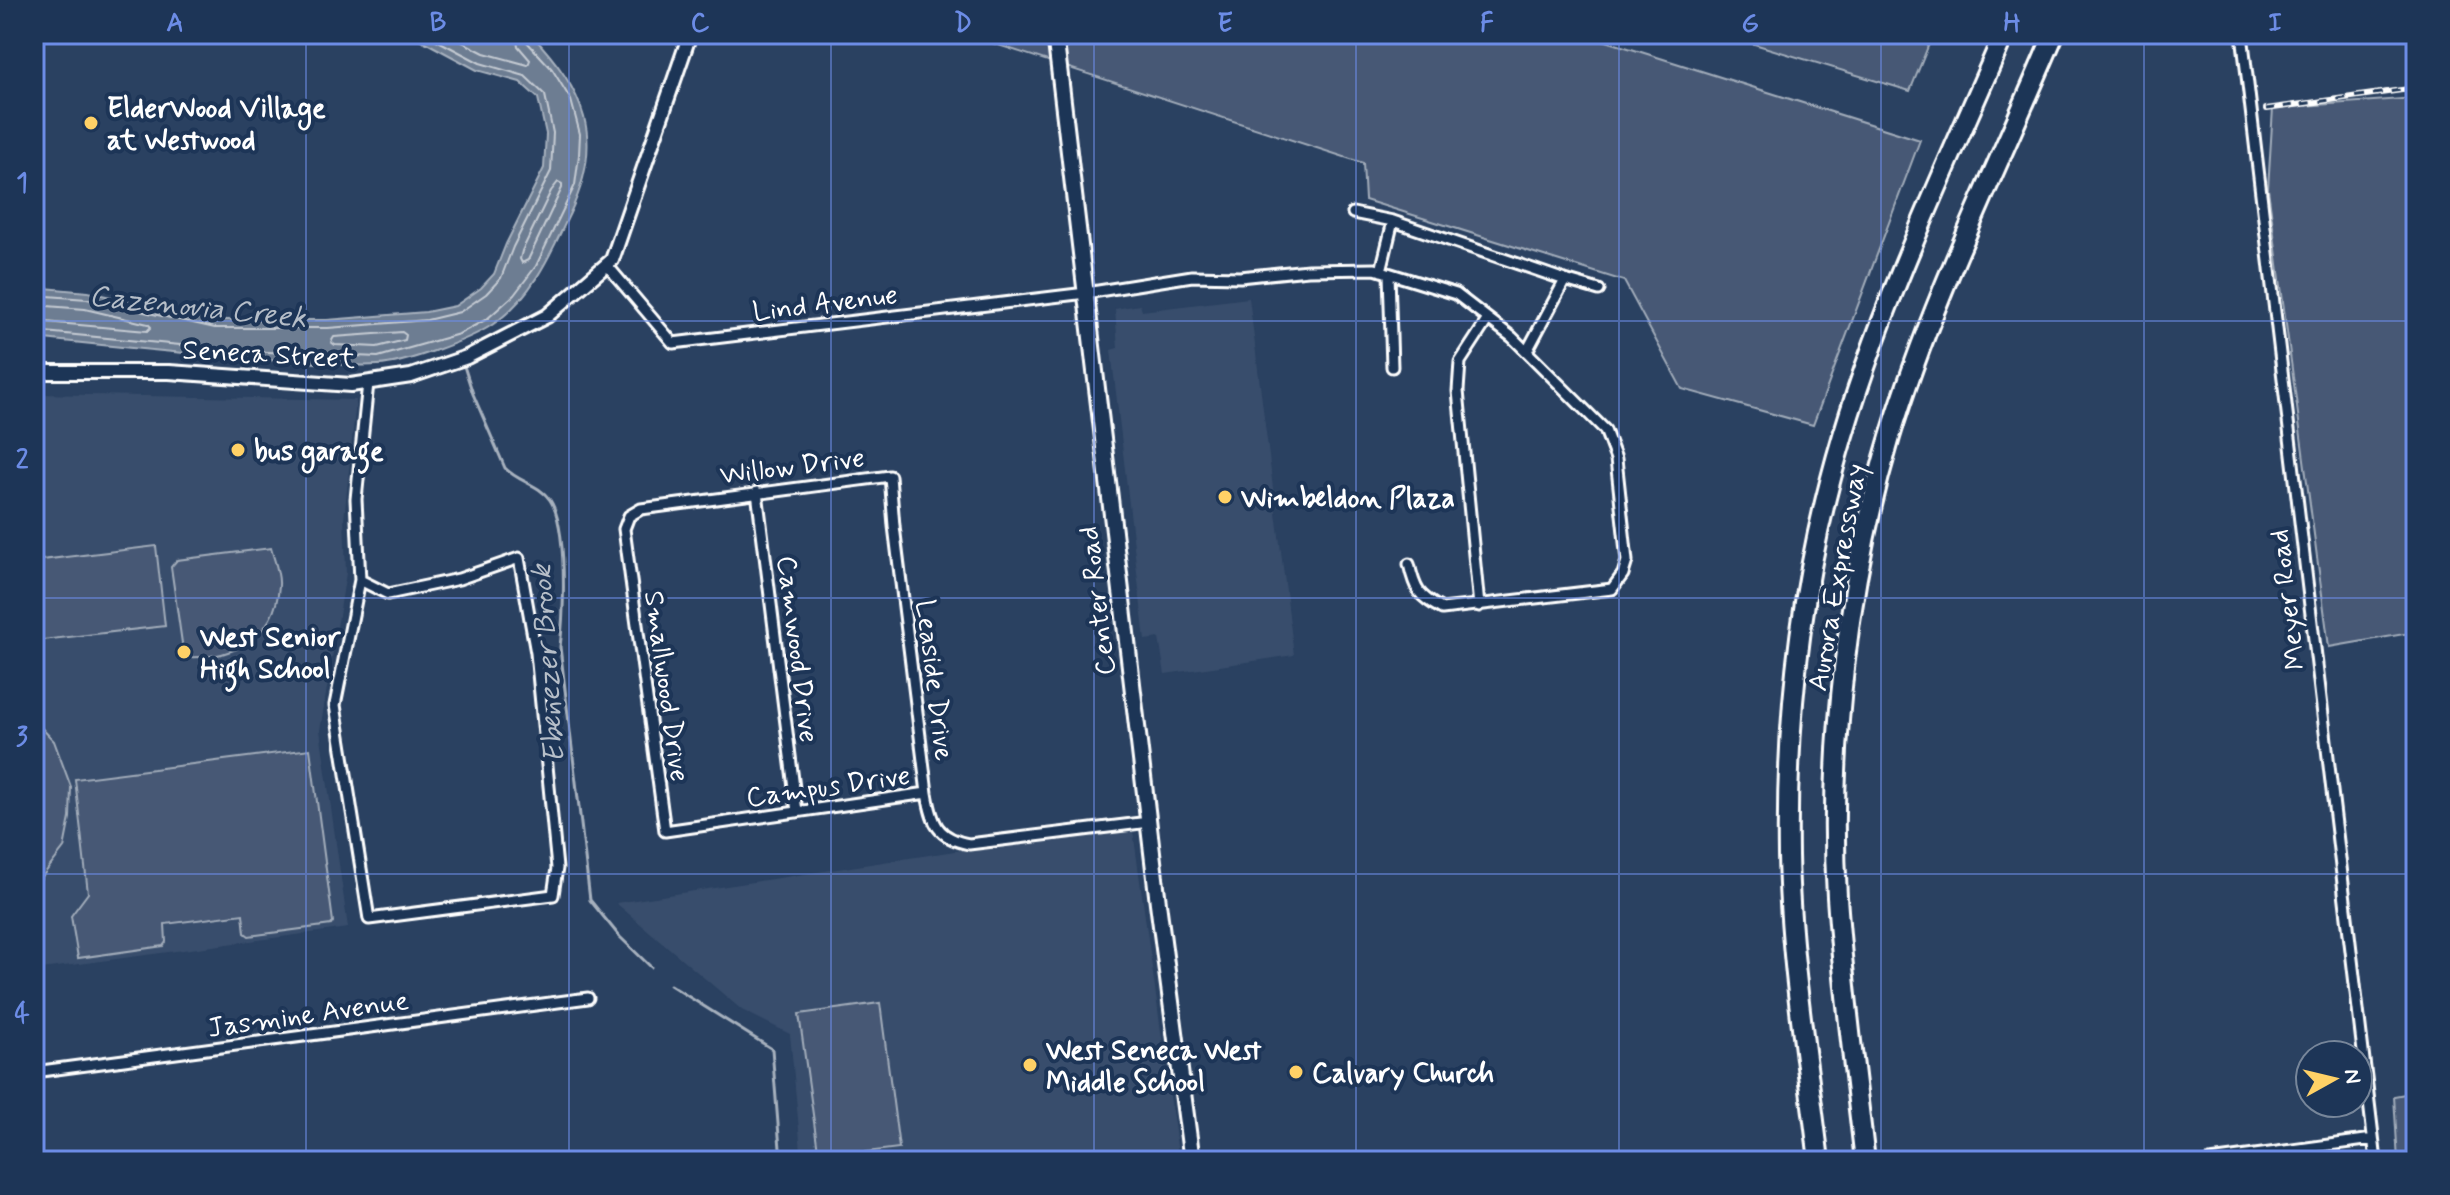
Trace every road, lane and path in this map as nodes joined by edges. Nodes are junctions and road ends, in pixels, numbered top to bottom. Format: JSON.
{"nodes":[{"id":1,"x":690,"y":34,"type":"edge"},
{"id":2,"x":1055,"y":34,"type":"edge"},
{"id":3,"x":2004,"y":34,"type":"edge"},
{"id":4,"x":2054,"y":34,"type":"edge"},
{"id":5,"x":2242,"y":34,"type":"edge"},
{"id":6,"x":1353,"y":213,"type":"dead end"},
{"id":7,"x":1393,"y":221,"type":"junction"},
{"id":8,"x":606,"y":264,"type":"junction"},
{"id":9,"x":1385,"y":272,"type":"junction"},
{"id":10,"x":1565,"y":280,"type":"junction"},
{"id":11,"x":1599,"y":290,"type":"dead end"},
{"id":12,"x":1086,"y":293,"type":"junction"},
{"id":13,"x":1488,"y":319,"type":"junction"},
{"id":14,"x":1527,"y":351,"type":"junction"},
{"id":15,"x":1392,"y":367,"type":"dead end"},
{"id":16,"x":34,"y":372,"type":"edge"},
{"id":17,"x":368,"y":383,"type":"junction"},
{"id":18,"x":757,"y":492,"type":"junction"},
{"id":19,"x":650,"y":508,"type":"joint"},
{"id":20,"x":1409,"y":564,"type":"dead end"},
{"id":21,"x":900,"y":573,"type":"joint"},
{"id":22,"x":360,"y":580,"type":"junction"},
{"id":23,"x":1479,"y":606,"type":"junction"},
{"id":24,"x":927,"y":793,"type":"junction"},
{"id":25,"x":797,"y":812,"type":"junction"},
{"id":26,"x":1149,"y":822,"type":"junction"},
{"id":27,"x":720,"y":823,"type":"joint"},
{"id":28,"x":588,"y":998,"type":"dead end"},
{"id":29,"x":34,"y":1072,"type":"edge"},
{"id":30,"x":2373,"y":1139,"type":"junction"},
{"id":31,"x":1192,"y":1161,"type":"edge"},
{"id":32,"x":1819,"y":1161,"type":"edge"},
{"id":33,"x":1865,"y":1161,"type":"edge"},
{"id":34,"x":2210,"y":1161,"type":"edge"},
{"id":35,"x":2376,"y":1161,"type":"edge"}],
"edges":[{"from":1,"to":8,"type":"street","name":"Seneca Street"},
{"from":2,"to":12,"type":"main road","name":"Center Road"},
{"from":3,"to":32,"type":"highway","name":"Aurora Expressway"},
{"from":4,"to":33,"type":"highway","name":"Aurora Expressway"},
{"from":5,"to":30,"type":"street","name":"Meyer Road"},
{"from":6,"to":7,"type":"street"},
{"from":7,"to":9,"type":"street"},
{"from":7,"to":10,"type":"street"},
{"from":8,"to":12,"type":"street","name":"Lind Avenue"},
{"from":8,"to":17,"type":"street","name":"Seneca Street"},
{"from":9,"to":12,"type":"street"},
{"from":9,"to":13,"type":"street"},
{"from":9,"to":15,"type":"street"},
{"from":10,"to":11,"type":"street"},
{"from":10,"to":14,"type":"street"},
{"from":12,"to":26,"type":"main road","name":"Center Road"},
{"from":13,"to":14,"type":"street"},
{"from":13,"to":23,"type":"street"},
{"from":14,"to":23,"type":"street"},
{"from":16,"to":17,"type":"street","name":"Seneca Street"},
{"from":17,"to":22,"type":"street"},
{"from":18,"to":19,"type":"street","name":"Willow Drive"},
{"from":18,"to":21,"type":"street","name":"Willow Drive"},
{"from":18,"to":25,"type":"street","name":"Camwood Drive"},
{"from":19,"to":27,"type":"street","name":"Smallwood Drive"},
{"from":20,"to":23,"type":"street"},
{"from":21,"to":24,"type":"street","name":"Leaside Drive"},
{"from":22,"to":22,"type":"street"},
{"from":24,"to":25,"type":"street","name":"Campus Drive"},
{"from":24,"to":26,"type":"street","name":"Campus Drive"},
{"from":25,"to":27,"type":"street","name":"Campus Drive"},
{"from":26,"to":31,"type":"main road","name":"Center Road"},
{"from":28,"to":29,"type":"street","name":"Jasmine Avenue"},
{"from":30,"to":34,"type":"street"},
{"from":30,"to":35,"type":"street","name":"Meyer Road"}]}
